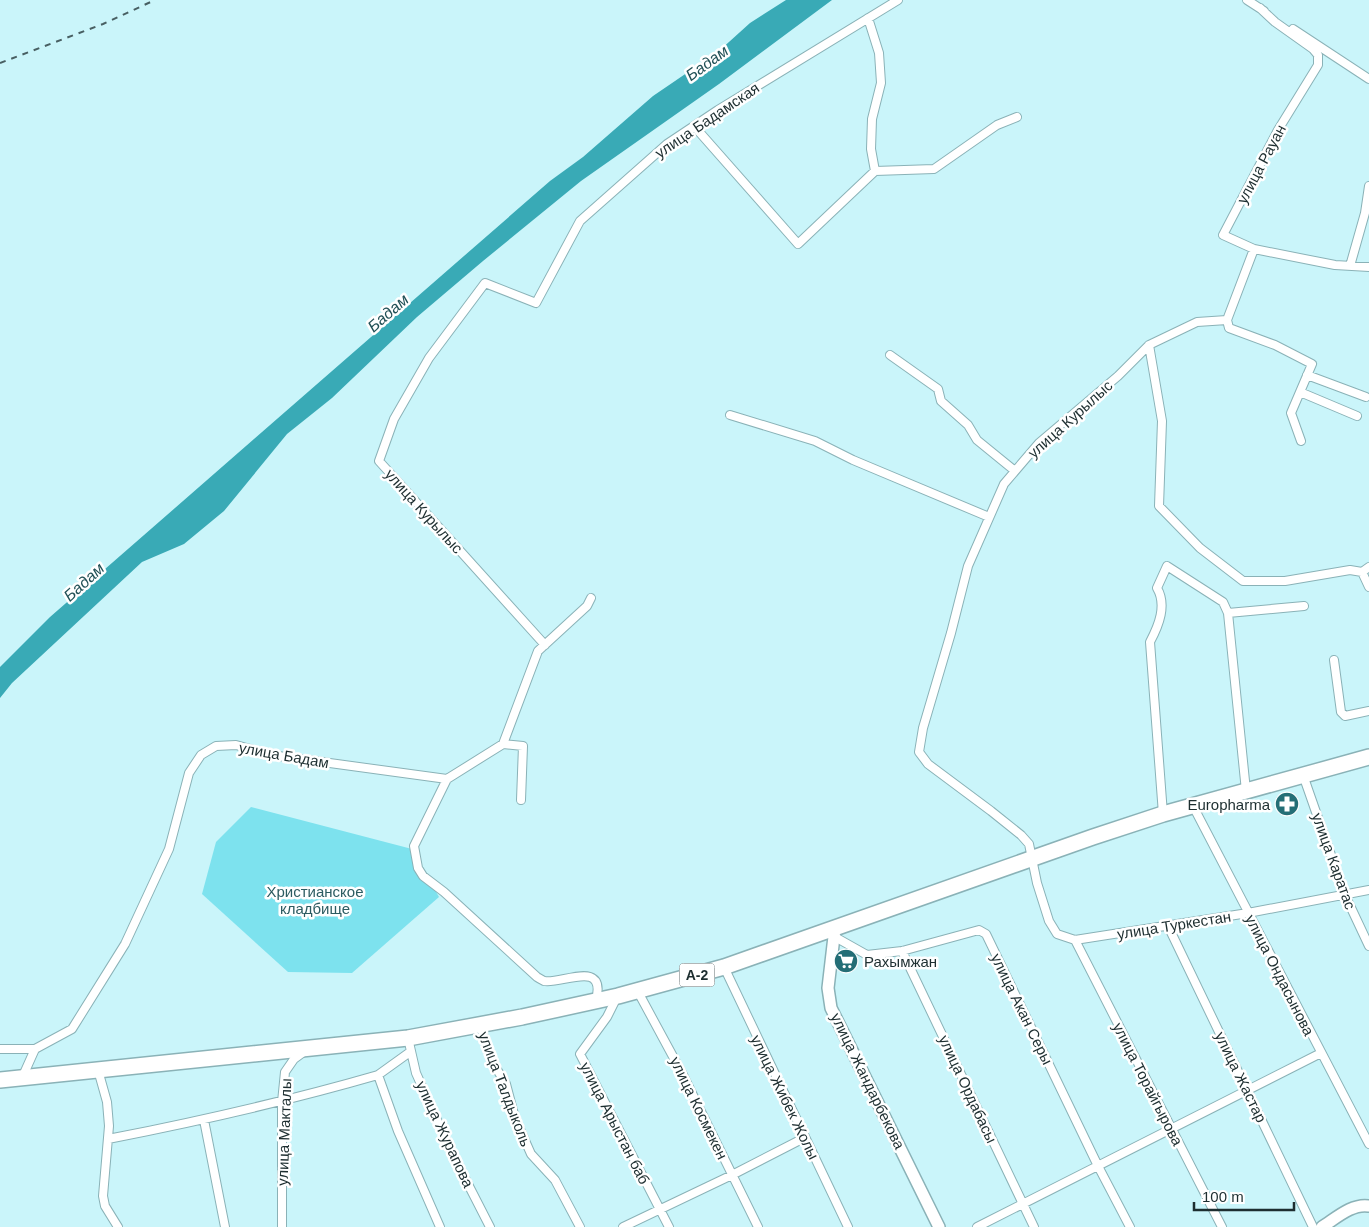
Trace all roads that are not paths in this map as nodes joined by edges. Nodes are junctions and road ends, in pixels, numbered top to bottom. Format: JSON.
{"nodes":[{"id":1,"x":898,"y":0,"type":"edge"},
{"id":2,"x":1247,"y":0,"type":"edge"},
{"id":3,"x":1260,"y":8,"type":"junction"},
{"id":4,"x":868,"y":18,"type":"junction"},
{"id":5,"x":1369,"y":79,"type":"edge"},
{"id":6,"x":1017,"y":117,"type":"dead end"},
{"id":7,"x":694,"y":126,"type":"junction"},
{"id":8,"x":875,"y":171,"type":"junction"},
{"id":9,"x":1369,"y":186,"type":"edge"},
{"id":10,"x":1254,"y":249,"type":"junction"},
{"id":11,"x":1350,"y":266,"type":"junction"},
{"id":12,"x":1369,"y":267,"type":"edge"},
{"id":13,"x":536,"y":303,"type":"joint"},
{"id":14,"x":1227,"y":320,"type":"junction"},
{"id":15,"x":1149,"y":345,"type":"junction"},
{"id":16,"x":890,"y":355,"type":"dead end"},
{"id":17,"x":1307,"y":374,"type":"junction"},
{"id":18,"x":1300,"y":392,"type":"junction"},
{"id":19,"x":1366,"y":397,"type":"dead end"},
{"id":20,"x":730,"y":415,"type":"dead end"},
{"id":21,"x":1357,"y":416,"type":"dead end"},
{"id":22,"x":1301,"y":441,"type":"dead end"},
{"id":23,"x":1016,"y":471,"type":"junction"},
{"id":24,"x":989,"y":518,"type":"junction"},
{"id":25,"x":1366,"y":569,"type":"edge"},
{"id":26,"x":1369,"y":587,"type":"edge"},
{"id":27,"x":590,"y":598,"type":"dead end"},
{"id":28,"x":1304,"y":606,"type":"dead end"},
{"id":29,"x":1228,"y":613,"type":"junction"},
{"id":30,"x":545,"y":645,"type":"junction"},
{"id":31,"x":1334,"y":660,"type":"dead end"},
{"id":32,"x":1369,"y":711,"type":"edge"},
{"id":33,"x":503,"y":744,"type":"junction"},
{"id":34,"x":1369,"y":757,"type":"edge"},
{"id":35,"x":1303,"y":775,"type":"junction"},
{"id":36,"x":447,"y":779,"type":"junction"},
{"id":37,"x":1246,"y":791,"type":"junction"},
{"id":38,"x":521,"y":800,"type":"dead end"},
{"id":39,"x":1193,"y":806,"type":"junction"},
{"id":40,"x":1163,"y":814,"type":"junction"},
{"id":41,"x":1032,"y":859,"type":"junction"},
{"id":42,"x":1369,"y":890,"type":"edge"},
{"id":43,"x":1345,"y":895,"type":"junction"},
{"id":44,"x":1248,"y":913,"type":"junction"},
{"id":45,"x":1168,"y":926,"type":"junction"},
{"id":46,"x":835,"y":932,"type":"junction"},
{"id":47,"x":1075,"y":940,"type":"junction"},
{"id":48,"x":1369,"y":946,"type":"edge"},
{"id":49,"x":902,"y":951,"type":"junction"},
{"id":50,"x":724,"y":967,"type":"junction"},
{"id":51,"x":637,"y":990,"type":"junction"},
{"id":52,"x":618,"y":996,"type":"junction"},
{"id":53,"x":596,"y":1000,"type":"junction"},
{"id":54,"x":480,"y":1025,"type":"junction"},
{"id":55,"x":409,"y":1045,"type":"junction"},
{"id":56,"x":310,"y":1047,"type":"junction"},
{"id":57,"x":0,"y":1049,"type":"edge"},
{"id":58,"x":35,"y":1049,"type":"junction"},
{"id":59,"x":1321,"y":1053,"type":"junction"},
{"id":60,"x":98,"y":1070,"type":"junction"},
{"id":61,"x":378,"y":1075,"type":"junction"},
{"id":62,"x":22,"y":1078,"type":"junction"},
{"id":63,"x":0,"y":1080,"type":"edge"},
{"id":64,"x":1247,"y":1090,"type":"junction"},
{"id":65,"x":282,"y":1102,"type":"junction"},
{"id":66,"x":204,"y":1120,"type":"junction"},
{"id":67,"x":1172,"y":1129,"type":"junction"},
{"id":68,"x":804,"y":1138,"type":"junction"},
{"id":69,"x":108,"y":1139,"type":"junction"},
{"id":70,"x":1369,"y":1144,"type":"edge"},
{"id":71,"x":1098,"y":1166,"type":"junction"},
{"id":72,"x":732,"y":1175,"type":"junction"},
{"id":73,"x":1022,"y":1204,"type":"junction"},
{"id":74,"x":1369,"y":1206,"type":"edge"},
{"id":75,"x":660,"y":1209,"type":"junction"},
{"id":76,"x":118,"y":1227,"type":"edge"},
{"id":77,"x":225,"y":1227,"type":"edge"},
{"id":78,"x":282,"y":1227,"type":"edge"},
{"id":79,"x":440,"y":1227,"type":"edge"},
{"id":80,"x":490,"y":1227,"type":"edge"},
{"id":81,"x":580,"y":1227,"type":"edge"},
{"id":82,"x":623,"y":1227,"type":"edge"},
{"id":83,"x":668,"y":1227,"type":"edge"},
{"id":84,"x":758,"y":1227,"type":"edge"},
{"id":85,"x":848,"y":1227,"type":"edge"},
{"id":86,"x":939,"y":1227,"type":"edge"},
{"id":87,"x":977,"y":1227,"type":"edge"},
{"id":88,"x":1034,"y":1227,"type":"edge"},
{"id":89,"x":1130,"y":1227,"type":"edge"},
{"id":90,"x":1222,"y":1227,"type":"edge"},
{"id":91,"x":1313,"y":1227,"type":"edge"},
{"id":92,"x":1322,"y":1227,"type":"edge"}],
"edges":[{"from":1,"to":4,"type":"street","name":"улица Бадамская"},
{"from":2,"to":3,"type":"street"},
{"from":3,"to":5,"type":"street"},
{"from":3,"to":10,"type":"street","name":"улица Рауан"},
{"from":4,"to":7,"type":"street","name":"улица Бадамская"},
{"from":4,"to":8,"type":"street"},
{"from":6,"to":8,"type":"street"},
{"from":7,"to":8,"type":"street"},
{"from":7,"to":13,"type":"street","name":"улица Бадамская"},
{"from":9,"to":11,"type":"street"},
{"from":10,"to":11,"type":"street"},
{"from":10,"to":14,"type":"street"},
{"from":11,"to":12,"type":"street"},
{"from":13,"to":30,"type":"street","name":"улица Курылыс"},
{"from":14,"to":15,"type":"street","name":"улица Курылыс"},
{"from":14,"to":17,"type":"street"},
{"from":15,"to":23,"type":"street","name":"улица Курылыс"},
{"from":15,"to":25,"type":"street"},
{"from":16,"to":23,"type":"street"},
{"from":17,"to":18,"type":"street"},
{"from":17,"to":19,"type":"street"},
{"from":18,"to":21,"type":"street"},
{"from":18,"to":22,"type":"street"},
{"from":20,"to":24,"type":"street"},
{"from":23,"to":24,"type":"street","name":"улица Курылыс"},
{"from":24,"to":41,"type":"street","name":"улица Курылыс"},
{"from":25,"to":26,"type":"street"},
{"from":27,"to":30,"type":"street"},
{"from":28,"to":29,"type":"street"},
{"from":29,"to":37,"type":"street"},
{"from":29,"to":40,"type":"street"},
{"from":30,"to":33,"type":"street"},
{"from":31,"to":32,"type":"street"},
{"from":33,"to":36,"type":"street"},
{"from":33,"to":38,"type":"street"},
{"from":34,"to":35,"type":"highway","number":"A-2"},
{"from":35,"to":37,"type":"highway","number":"A-2"},
{"from":35,"to":43,"type":"street","name":"улица Каратас"},
{"from":36,"to":53,"type":"street"},
{"from":36,"to":58,"type":"street","name":"улица Бадам"},
{"from":37,"to":39,"type":"highway","number":"A-2"},
{"from":39,"to":40,"type":"highway","number":"A-2"},
{"from":39,"to":44,"type":"street","name":"улица Ондасынова"},
{"from":40,"to":41,"type":"highway","number":"A-2"},
{"from":41,"to":46,"type":"highway","number":"A-2"},
{"from":41,"to":47,"type":"street"},
{"from":42,"to":43,"type":"street","name":"улица Туркестан"},
{"from":43,"to":44,"type":"street","name":"улица Туркестан"},
{"from":43,"to":48,"type":"street","name":"улица Каратас"},
{"from":44,"to":45,"type":"street","name":"улица Туркестан"},
{"from":44,"to":59,"type":"street","name":"улица Ондасынова"},
{"from":45,"to":47,"type":"street","name":"улица Туркестан"},
{"from":45,"to":64,"type":"street","name":"улица Жастар"},
{"from":46,"to":49,"type":"street","name":"улица Акан Серы"},
{"from":46,"to":50,"type":"highway","number":"A-2"},
{"from":46,"to":86,"type":"street","name":"улица Жандарбекова"},
{"from":47,"to":67,"type":"street","name":"улица Торайгырова"},
{"from":49,"to":71,"type":"street","name":"улица Акан Серы"},
{"from":49,"to":73,"type":"street","name":"улица Ордабасы"},
{"from":50,"to":51,"type":"highway","number":"A-2"},
{"from":50,"to":68,"type":"street","name":"улица Жибек Жолы"},
{"from":51,"to":52,"type":"highway","number":"A-2"},
{"from":51,"to":72,"type":"street","name":"улица Космекен"},
{"from":52,"to":53,"type":"highway","number":"A-2"},
{"from":52,"to":75,"type":"street","name":"улица Арыстан баб"},
{"from":53,"to":54,"type":"highway","number":"A-2"},
{"from":54,"to":55,"type":"highway","number":"A-2"},
{"from":54,"to":81,"type":"street","name":"улица Талдыколь"},
{"from":55,"to":56,"type":"highway","number":"A-2"},
{"from":55,"to":61,"type":"street"},
{"from":55,"to":80,"type":"street","name":"улица Журапова"},
{"from":56,"to":60,"type":"highway","number":"A-2"},
{"from":56,"to":65,"type":"street","name":"улица Макталы"},
{"from":57,"to":58,"type":"street"},
{"from":58,"to":62,"type":"street"},
{"from":59,"to":64,"type":"street"},
{"from":59,"to":70,"type":"street","name":"улица Ондасынова"},
{"from":60,"to":62,"type":"highway","number":"A-2"},
{"from":60,"to":69,"type":"street"},
{"from":61,"to":65,"type":"street"},
{"from":61,"to":79,"type":"street"},
{"from":62,"to":63,"type":"highway","number":"A-2"},
{"from":64,"to":67,"type":"street"},
{"from":64,"to":91,"type":"street","name":"улица Жастар"},
{"from":65,"to":66,"type":"street"},
{"from":65,"to":78,"type":"street","name":"улица Макталы"},
{"from":66,"to":69,"type":"street"},
{"from":66,"to":77,"type":"street"},
{"from":67,"to":71,"type":"street"},
{"from":67,"to":90,"type":"street","name":"улица Торайгырова"},
{"from":68,"to":72,"type":"street"},
{"from":68,"to":85,"type":"street","name":"улица Жибек Жолы"},
{"from":69,"to":76,"type":"street"},
{"from":71,"to":73,"type":"street"},
{"from":71,"to":89,"type":"street","name":"улица Акан Серы"},
{"from":72,"to":75,"type":"street"},
{"from":72,"to":84,"type":"street","name":"улица Космекен"},
{"from":73,"to":87,"type":"street"},
{"from":73,"to":88,"type":"street","name":"улица Ордабасы"},
{"from":74,"to":92,"type":"street"},
{"from":75,"to":82,"type":"street"},
{"from":75,"to":83,"type":"street","name":"улица Арыстан баб"}]}
